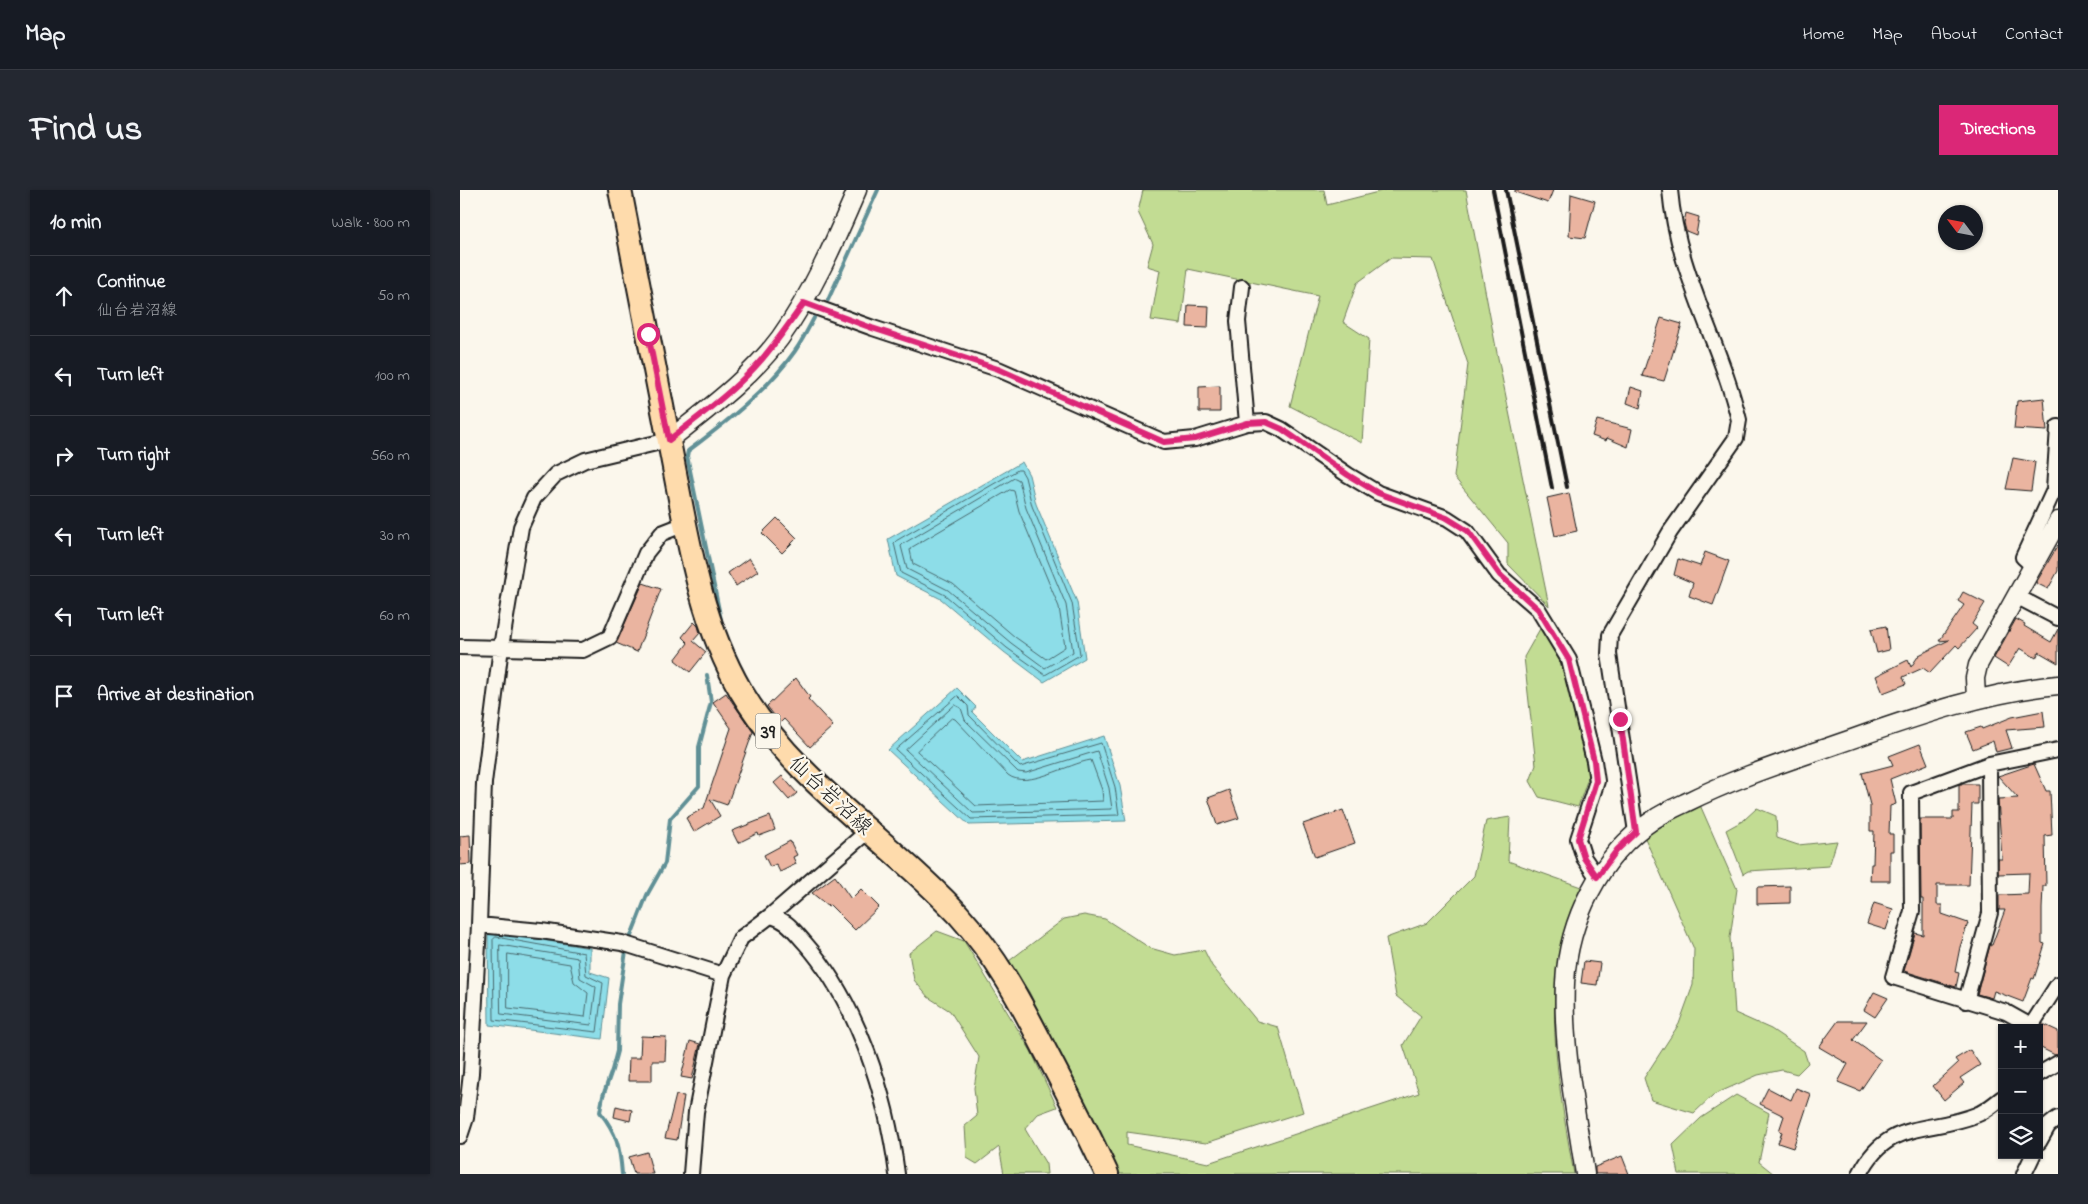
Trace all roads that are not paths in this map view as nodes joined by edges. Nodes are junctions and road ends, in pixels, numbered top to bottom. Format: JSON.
{"nodes":[{"id":1,"x":620,"y":190,"type":"edge"},
{"id":2,"x":858,"y":190,"type":"edge"},
{"id":3,"x":1670,"y":190,"type":"edge"},
{"id":4,"x":1242,"y":287,"type":"dead end"},
{"id":5,"x":804,"y":303,"type":"junction"},
{"id":6,"x":1247,"y":423,"type":"junction"},
{"id":7,"x":2058,"y":427,"type":"edge"},
{"id":8,"x":669,"y":440,"type":"junction"},
{"id":9,"x":2058,"y":522,"type":"edge"},
{"id":10,"x":685,"y":524,"type":"junction"},
{"id":11,"x":2033,"y":566,"type":"junction"},
{"id":12,"x":2016,"y":596,"type":"junction"},
{"id":13,"x":2058,"y":618,"type":"edge"},
{"id":14,"x":460,"y":647,"type":"edge"},
{"id":15,"x":501,"y":647,"type":"junction"},
{"id":16,"x":2058,"y":685,"type":"edge"},
{"id":17,"x":1976,"y":699,"type":"junction"},
{"id":18,"x":2058,"y":750,"type":"edge"},
{"id":19,"x":1989,"y":764,"type":"junction"},
{"id":20,"x":869,"y":830,"type":"junction"},
{"id":21,"x":1636,"y":832,"type":"junction"},
{"id":22,"x":1597,"y":877,"type":"junction"},
{"id":23,"x":770,"y":916,"type":"junction"},
{"id":24,"x":480,"y":925,"type":"junction"},
{"id":25,"x":723,"y":975,"type":"junction"},
{"id":26,"x":2058,"y":984,"type":"edge"},
{"id":27,"x":1966,"y":1001,"type":"junction"},
{"id":28,"x":2058,"y":1063,"type":"edge"},
{"id":29,"x":2043,"y":1072,"type":"edge"},
{"id":30,"x":1998,"y":1101,"type":"edge"},
{"id":31,"x":2058,"y":1118,"type":"edge"},
{"id":32,"x":2043,"y":1135,"type":"edge"},
{"id":33,"x":460,"y":1136,"type":"edge"},
{"id":34,"x":2031,"y":1159,"type":"edge"},
{"id":35,"x":691,"y":1174,"type":"edge"},
{"id":36,"x":897,"y":1174,"type":"edge"},
{"id":37,"x":1107,"y":1174,"type":"edge"},
{"id":38,"x":1585,"y":1174,"type":"edge"},
{"id":39,"x":1860,"y":1174,"type":"edge"},
{"id":40,"x":2024,"y":1174,"type":"edge"}],
"edges":[{"from":1,"to":8,"type":"main road","name":"仙台岩沼線","number":"39"},
{"from":2,"to":5,"type":"street"},
{"from":3,"to":21,"type":"street"},
{"from":4,"to":6,"type":"street"},
{"from":5,"to":6,"type":"street"},
{"from":5,"to":8,"type":"street"},
{"from":6,"to":22,"type":"street"},
{"from":7,"to":11,"type":"street"},
{"from":8,"to":10,"type":"main road","name":"仙台岩沼線","number":"39"},
{"from":8,"to":15,"type":"street"},
{"from":9,"to":11,"type":"street"},
{"from":10,"to":15,"type":"street"},
{"from":10,"to":20,"type":"main road","name":"仙台岩沼線","number":"39"},
{"from":11,"to":12,"type":"street"},
{"from":12,"to":13,"type":"street"},
{"from":12,"to":17,"type":"street"},
{"from":14,"to":15,"type":"street"},
{"from":15,"to":24,"type":"street"},
{"from":16,"to":17,"type":"street"},
{"from":17,"to":21,"type":"street"},
{"from":18,"to":19,"type":"street"},
{"from":19,"to":27,"type":"street"},
{"from":19,"to":27,"type":"street"},
{"from":20,"to":23,"type":"street"},
{"from":20,"to":37,"type":"main road","name":"仙台岩沼線","number":"39"},
{"from":21,"to":22,"type":"street"},
{"from":22,"to":38,"type":"street"},
{"from":23,"to":25,"type":"street"},
{"from":23,"to":36,"type":"street"},
{"from":24,"to":25,"type":"street"},
{"from":24,"to":33,"type":"street"},
{"from":25,"to":35,"type":"street"},
{"from":26,"to":27,"type":"street"},
{"from":28,"to":29,"type":"street"},
{"from":30,"to":39,"type":"street"},
{"from":31,"to":32,"type":"street"},
{"from":34,"to":40,"type":"street"}]}
